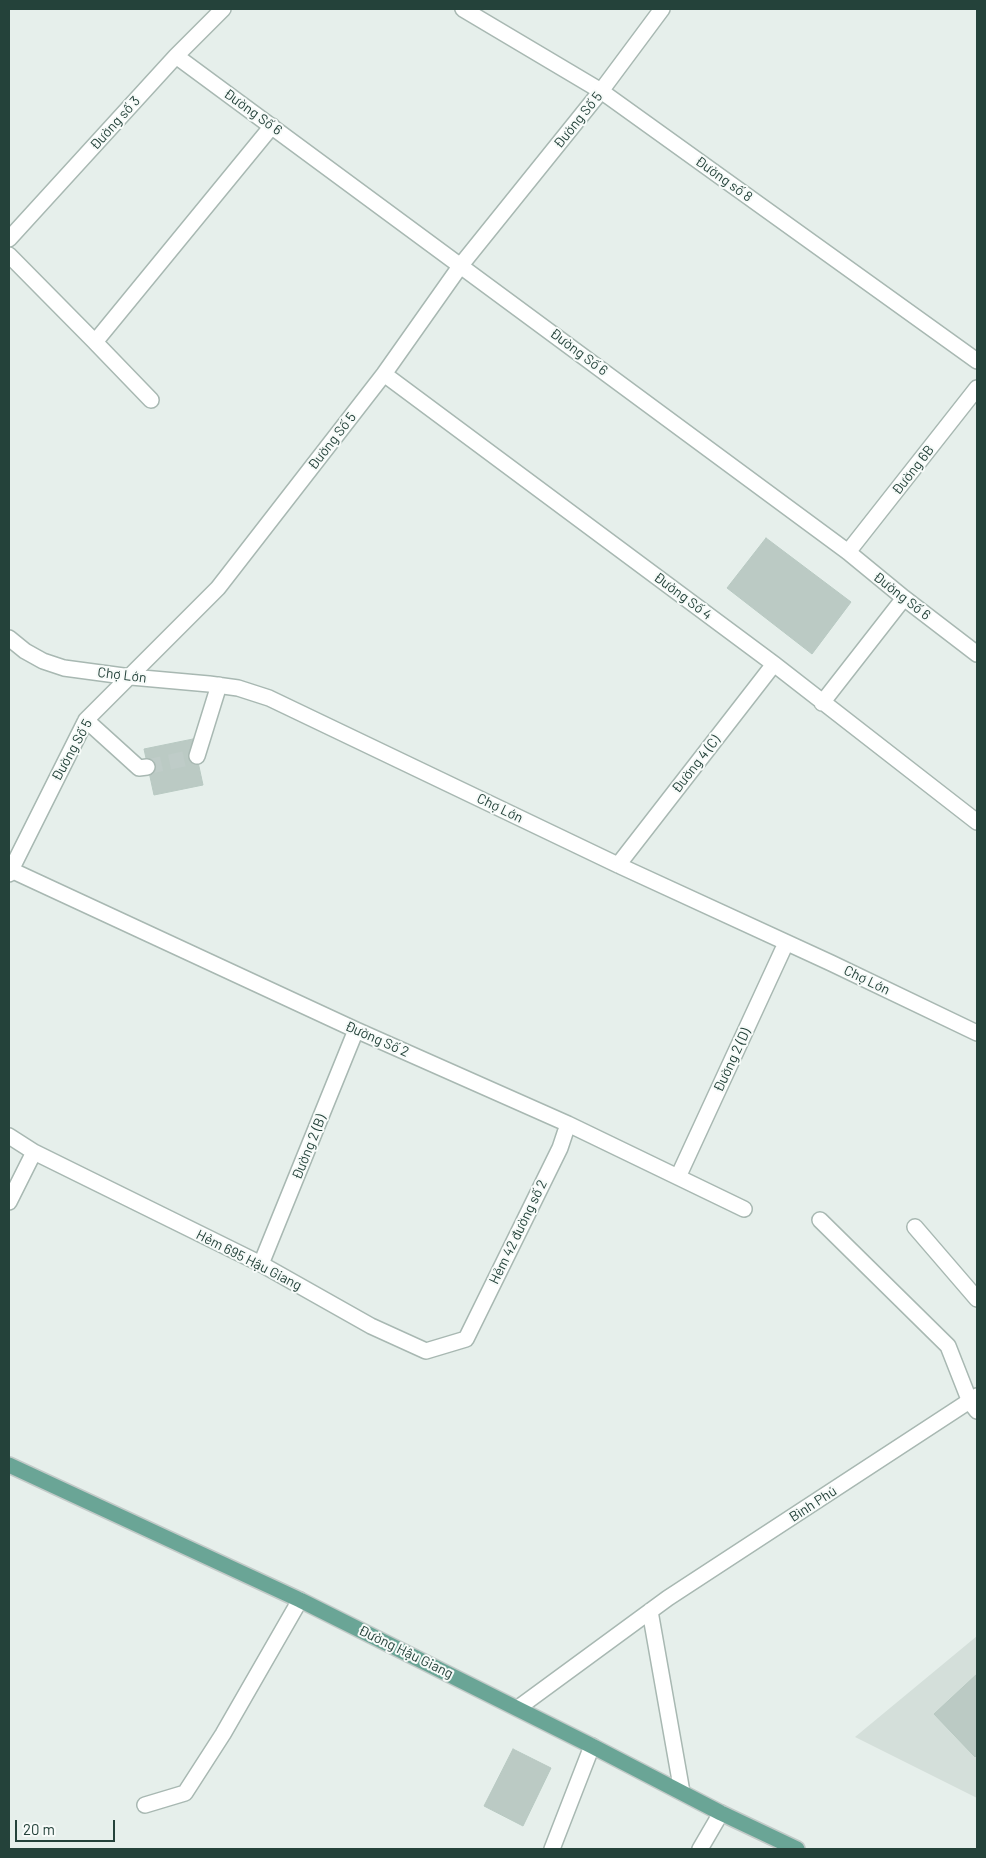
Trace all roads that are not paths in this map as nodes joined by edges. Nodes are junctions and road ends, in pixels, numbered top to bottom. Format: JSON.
{"nodes":[{"id":1,"x":223,"y":9,"type":"edge"},
{"id":2,"x":463,"y":9,"type":"edge"},
{"id":3,"x":662,"y":9,"type":"edge"},
{"id":4,"x":176,"y":56,"type":"junction"},
{"id":5,"x":601,"y":91,"type":"junction"},
{"id":6,"x":272,"y":126,"type":"junction"},
{"id":7,"x":9,"y":240,"type":"edge"},
{"id":8,"x":9,"y":255,"type":"edge"},
{"id":9,"x":461,"y":265,"type":"junction"},
{"id":10,"x":95,"y":342,"type":"junction"},
{"id":11,"x":977,"y":361,"type":"edge"},
{"id":12,"x":384,"y":374,"type":"junction"},
{"id":13,"x":977,"y":388,"type":"edge"},
{"id":14,"x":150,"y":400,"type":"dead end"},
{"id":15,"x":848,"y":552,"type":"junction"},
{"id":16,"x":904,"y":598,"type":"junction"},
{"id":17,"x":9,"y":638,"type":"edge"},
{"id":18,"x":977,"y":654,"type":"edge"},
{"id":19,"x":774,"y":664,"type":"junction"},
{"id":20,"x":131,"y":677,"type":"junction"},
{"id":21,"x":219,"y":686,"type":"junction"},
{"id":22,"x":822,"y":702,"type":"junction"},
{"id":23,"x":86,"y":720,"type":"junction"},
{"id":24,"x":197,"y":756,"type":"dead end"},
{"id":25,"x":147,"y":766,"type":"tunnel mouth"},
{"id":26,"x":977,"y":822,"type":"edge"},
{"id":27,"x":618,"y":865,"type":"junction"},
{"id":28,"x":10,"y":872,"type":"edge"},
{"id":29,"x":786,"y":942,"type":"junction"},
{"id":30,"x":356,"y":1030,"type":"junction"},
{"id":31,"x":977,"y":1033,"type":"edge"},
{"id":32,"x":568,"y":1124,"type":"junction"},
{"id":33,"x":9,"y":1136,"type":"edge"},
{"id":34,"x":34,"y":1152,"type":"junction"},
{"id":35,"x":678,"y":1177,"type":"junction"},
{"id":36,"x":9,"y":1202,"type":"edge"},
{"id":37,"x":744,"y":1209,"type":"dead end"},
{"id":38,"x":820,"y":1220,"type":"dead end"},
{"id":39,"x":915,"y":1227,"type":"dead end"},
{"id":40,"x":261,"y":1264,"type":"junction"},
{"id":41,"x":977,"y":1299,"type":"edge"},
{"id":42,"x":466,"y":1339,"type":"joint"},
{"id":43,"x":975,"y":1403,"type":"edge"},
{"id":44,"x":9,"y":1465,"type":"edge"},
{"id":45,"x":300,"y":1600,"type":"junction"},
{"id":46,"x":650,"y":1611,"type":"junction"},
{"id":47,"x":518,"y":1708,"type":"junction"},
{"id":48,"x":592,"y":1746,"type":"junction"},
{"id":49,"x":682,"y":1792,"type":"junction"},
{"id":50,"x":145,"y":1805,"type":"dead end"},
{"id":51,"x":721,"y":1813,"type":"junction"},
{"id":52,"x":552,"y":1849,"type":"edge"},
{"id":53,"x":700,"y":1849,"type":"edge"},
{"id":54,"x":798,"y":1849,"type":"edge"}],
"edges":[{"from":1,"to":4,"type":"street","name":"Đường số 3"},
{"from":2,"to":5,"type":"street","name":"Đường số 8"},
{"from":3,"to":5,"type":"street","name":"Đường Số 5"},
{"from":4,"to":6,"type":"street","name":"Đường Số 6"},
{"from":4,"to":7,"type":"street","name":"Đường số 3"},
{"from":5,"to":9,"type":"street","name":"Đường Số 5"},
{"from":5,"to":11,"type":"street","name":"Đường số 8"},
{"from":6,"to":9,"type":"street","name":"Đường Số 6"},
{"from":6,"to":10,"type":"street"},
{"from":8,"to":10,"type":"street"},
{"from":9,"to":12,"type":"street","name":"Đường Số 5"},
{"from":9,"to":15,"type":"street","name":"Đường Số 6"},
{"from":10,"to":14,"type":"street"},
{"from":12,"to":19,"type":"street","name":"Đường Số 4"},
{"from":12,"to":20,"type":"street","name":"Đường Số 5"},
{"from":13,"to":15,"type":"street","name":"Đường 6B"},
{"from":15,"to":16,"type":"street","name":"Đường Số 6"},
{"from":16,"to":18,"type":"street","name":"Đường Số 6"},
{"from":16,"to":22,"type":"street"},
{"from":17,"to":20,"type":"street","name":"Chợ Lớn"},
{"from":19,"to":22,"type":"street","name":"Đường Số 4"},
{"from":19,"to":27,"type":"street","name":"Đường 4 (C)"},
{"from":20,"to":21,"type":"street","name":"Chợ Lớn"},
{"from":20,"to":23,"type":"street","name":"Đường Số 5"},
{"from":21,"to":24,"type":"street"},
{"from":21,"to":27,"type":"street","name":"Chợ Lớn"},
{"from":22,"to":26,"type":"street","name":"Đường Số 4"},
{"from":23,"to":25,"type":"street"},
{"from":23,"to":28,"type":"street","name":"Đường Số 5"},
{"from":27,"to":29,"type":"street","name":"Chợ Lớn"},
{"from":28,"to":30,"type":"street","name":"Đường Số 2"},
{"from":29,"to":31,"type":"street","name":"Chợ Lớn"},
{"from":29,"to":35,"type":"street","name":"Đường 2 (D)"},
{"from":30,"to":32,"type":"street","name":"Đường Số 2"},
{"from":30,"to":40,"type":"street","name":"Đường 2 (B)"},
{"from":32,"to":35,"type":"street","name":"Đường Số 2"},
{"from":32,"to":42,"type":"street","name":"Hẻm 42 đường số 2"},
{"from":33,"to":34,"type":"street","name":"Hẻm 695 Hậu Giang"},
{"from":34,"to":36,"type":"street"},
{"from":34,"to":40,"type":"street","name":"Hẻm 695 Hậu Giang"},
{"from":35,"to":37,"type":"street","name":"Đường Số 2"},
{"from":38,"to":43,"type":"street"},
{"from":39,"to":41,"type":"street"},
{"from":40,"to":42,"type":"street","name":"Hẻm 695 Hậu Giang"},
{"from":43,"to":46,"type":"street","name":"Bình Phú"},
{"from":44,"to":45,"type":"main road","name":"Đường Hậu Giang"},
{"from":45,"to":47,"type":"main road","name":"Đường Hậu Giang"},
{"from":45,"to":50,"type":"street"},
{"from":46,"to":47,"type":"street","name":"Bình Phú"},
{"from":46,"to":49,"type":"street"},
{"from":47,"to":48,"type":"main road","name":"Đường Hậu Giang"},
{"from":48,"to":49,"type":"main road","name":"Đường Hậu Giang"},
{"from":48,"to":52,"type":"street"},
{"from":49,"to":51,"type":"main road","name":"Đường Hậu Giang"},
{"from":51,"to":53,"type":"street"},
{"from":51,"to":54,"type":"main road","name":"Đường Hậu Giang"}]}
